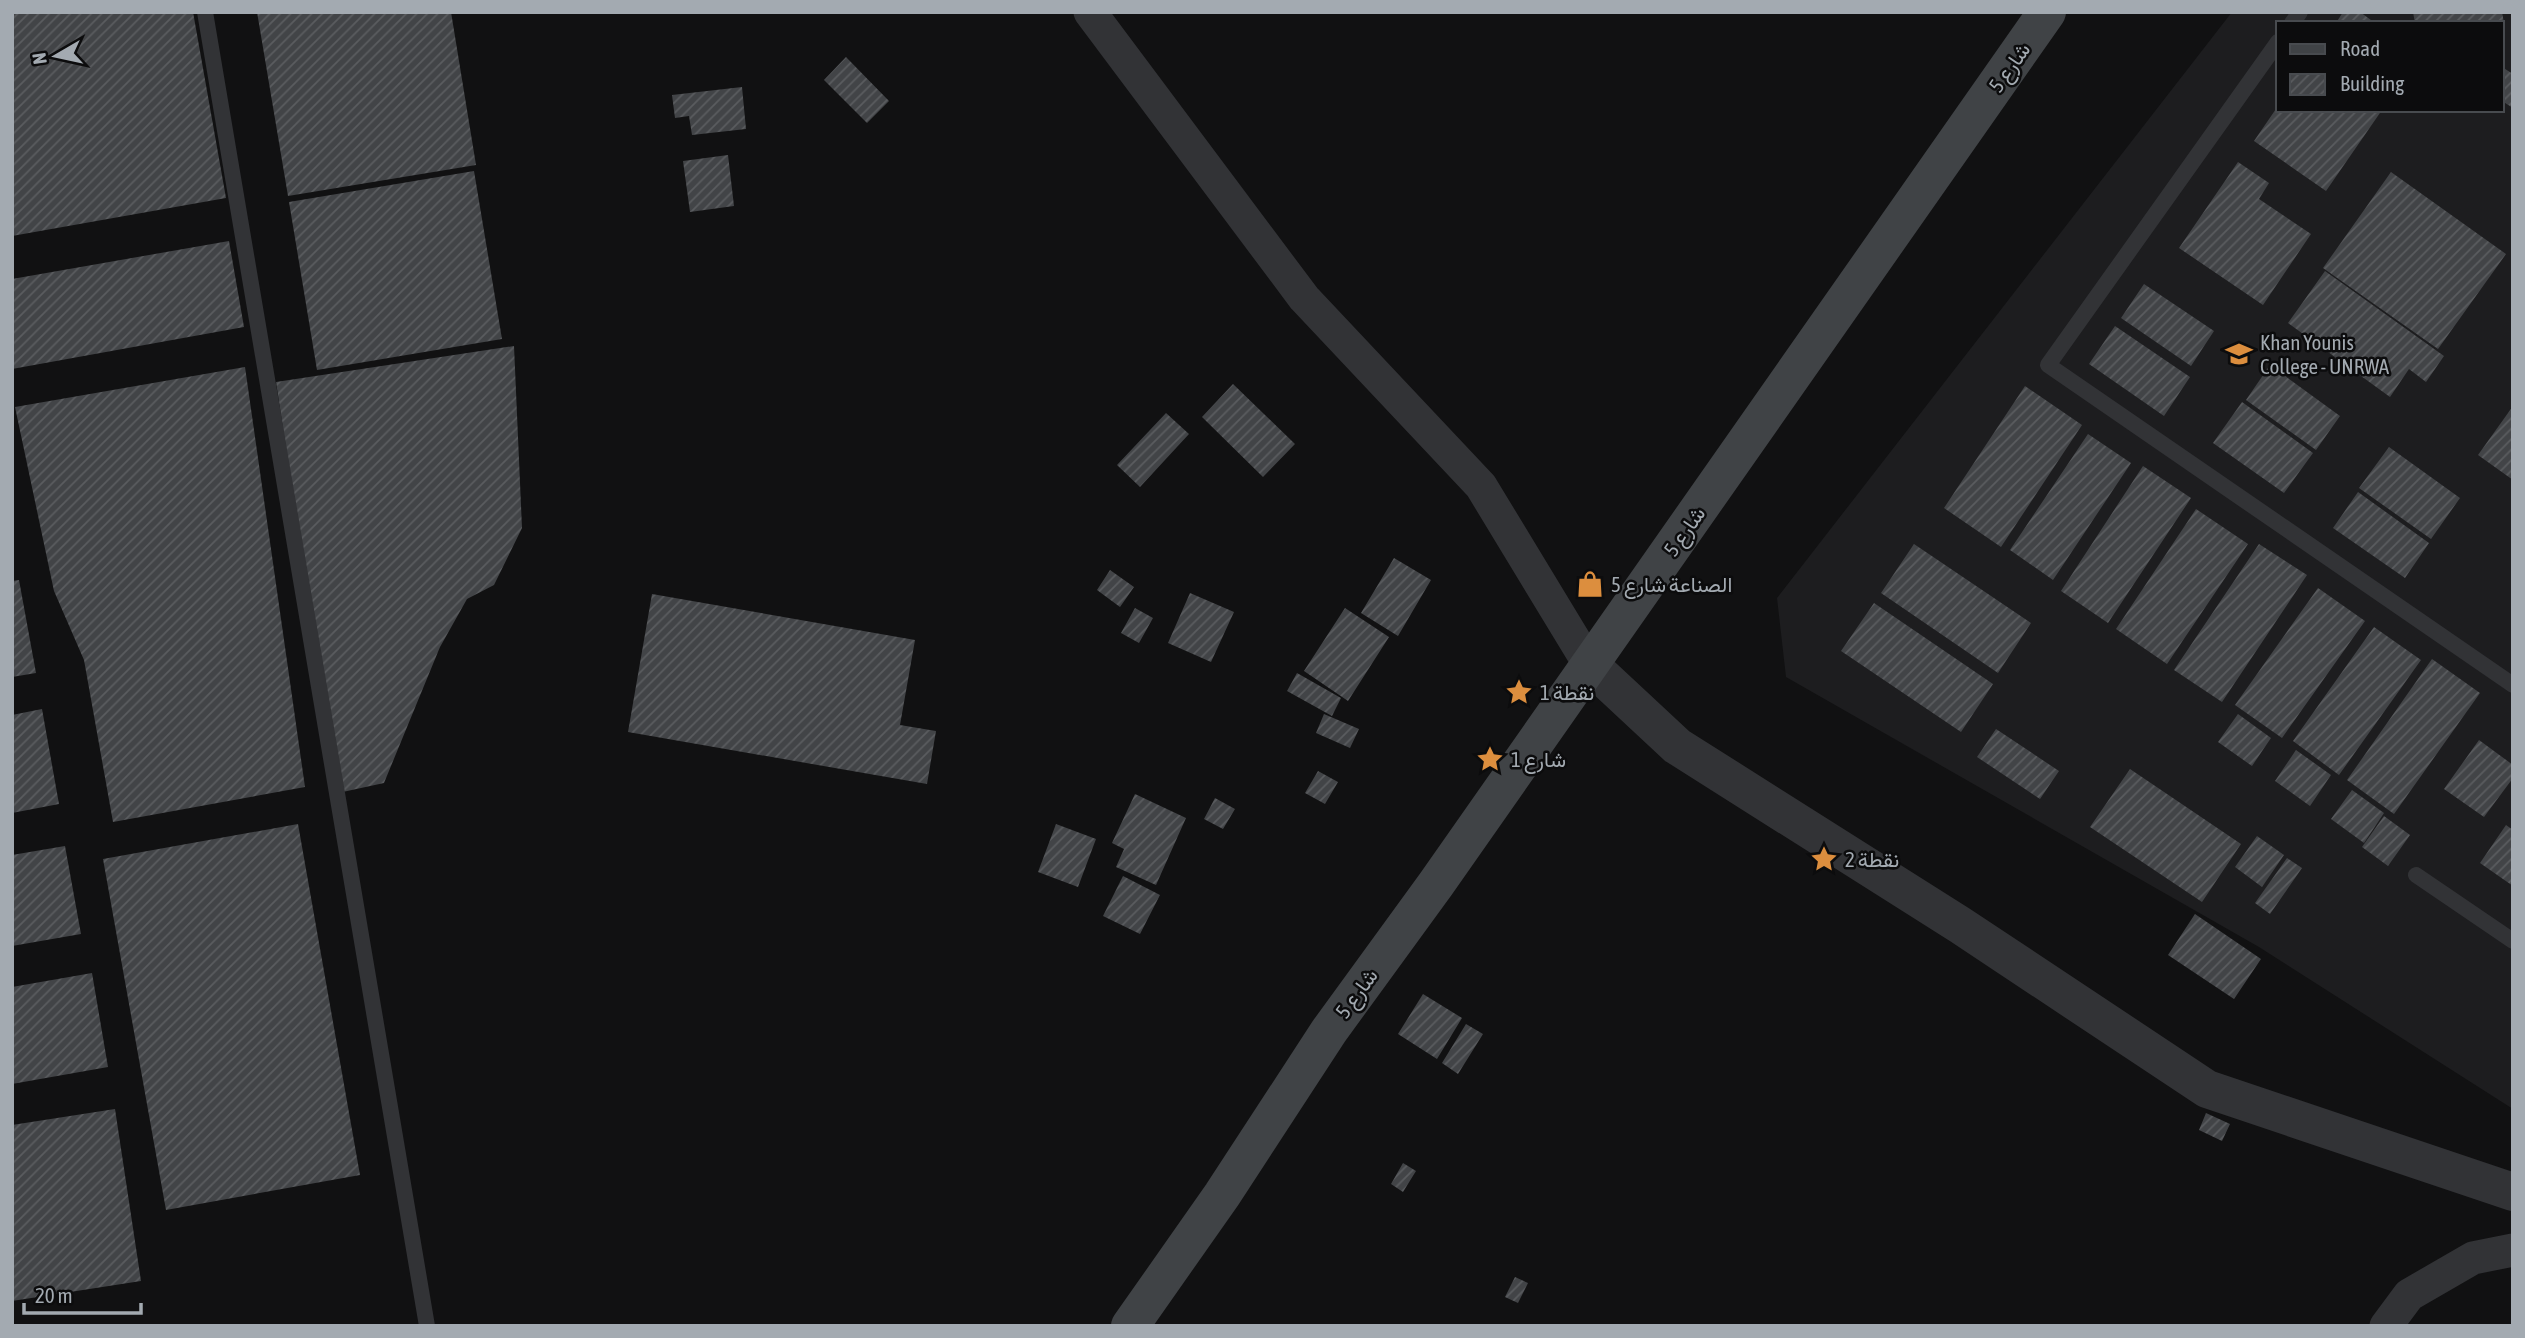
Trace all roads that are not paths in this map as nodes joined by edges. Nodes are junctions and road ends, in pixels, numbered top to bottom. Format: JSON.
{"nodes":[{"id":1,"x":205,"y":12,"type":"edge"},
{"id":2,"x":1090,"y":12,"type":"edge"},
{"id":3,"x":2047,"y":12,"type":"edge"},
{"id":4,"x":2276,"y":45,"type":"edge"},
{"id":5,"x":1589,"y":664,"type":"junction"},
{"id":6,"x":2513,"y":685,"type":"edge"},
{"id":7,"x":2416,"y":875,"type":"dead end"},
{"id":8,"x":2513,"y":941,"type":"edge"},
{"id":9,"x":2513,"y":1192,"type":"edge"},
{"id":10,"x":2513,"y":1250,"type":"edge"},
{"id":11,"x":427,"y":1326,"type":"edge"},
{"id":12,"x":1130,"y":1326,"type":"edge"},
{"id":13,"x":2386,"y":1326,"type":"edge"}],
"edges":[{"from":1,"to":11,"type":"lane"},
{"from":2,"to":5,"type":"street"},
{"from":3,"to":5,"type":"main road","name":"شارع 5"},
{"from":4,"to":6,"type":"lane"},
{"from":5,"to":9,"type":"street"},
{"from":5,"to":12,"type":"main road","name":"شارع 5"},
{"from":7,"to":8,"type":"lane"},
{"from":10,"to":13,"type":"street"}]}
